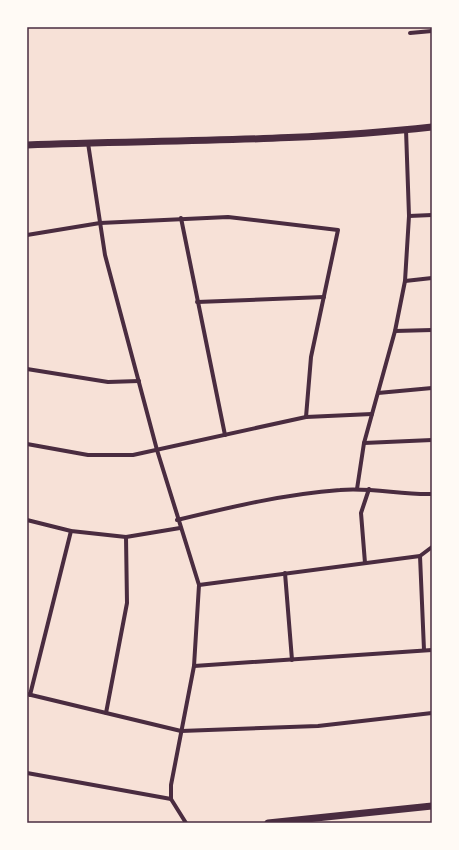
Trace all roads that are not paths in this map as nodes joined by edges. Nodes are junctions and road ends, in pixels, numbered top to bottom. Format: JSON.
{"nodes":[{"id":1,"x":432,"y":31,"type":"edge"},
{"id":2,"x":410,"y":33,"type":"dead end"},
{"id":3,"x":432,"y":127,"type":"edge"},
{"id":4,"x":406,"y":130,"type":"junction"},
{"id":5,"x":88,"y":143,"type":"junction"},
{"id":6,"x":27,"y":145,"type":"edge"},
{"id":7,"x":432,"y":215,"type":"edge"},
{"id":8,"x":409,"y":216,"type":"junction"},
{"id":9,"x":181,"y":218,"type":"junction"},
{"id":10,"x":100,"y":223,"type":"junction"},
{"id":11,"x":27,"y":235,"type":"edge"},
{"id":12,"x":432,"y":278,"type":"edge"},
{"id":13,"x":405,"y":281,"type":"junction"},
{"id":14,"x":324,"y":297,"type":"junction"},
{"id":15,"x":197,"y":302,"type":"junction"},
{"id":16,"x":432,"y":330,"type":"edge"},
{"id":17,"x":395,"y":331,"type":"junction"},
{"id":18,"x":27,"y":369,"type":"edge"},
{"id":19,"x":139,"y":381,"type":"junction"},
{"id":20,"x":432,"y":388,"type":"edge"},
{"id":21,"x":378,"y":393,"type":"junction"},
{"id":22,"x":372,"y":414,"type":"junction"},
{"id":23,"x":306,"y":417,"type":"junction"},
{"id":24,"x":225,"y":435,"type":"junction"},
{"id":25,"x":432,"y":440,"type":"edge"},
{"id":26,"x":364,"y":443,"type":"junction"},
{"id":27,"x":27,"y":444,"type":"edge"},
{"id":28,"x":156,"y":450,"type":"junction"},
{"id":29,"x":357,"y":489,"type":"junction"},
{"id":30,"x":369,"y":489,"type":"junction"},
{"id":31,"x":432,"y":494,"type":"edge"},
{"id":32,"x":27,"y":520,"type":"edge"},
{"id":33,"x":177,"y":520,"type":"junction"},
{"id":34,"x":180,"y":528,"type":"junction"},
{"id":35,"x":71,"y":531,"type":"junction"},
{"id":36,"x":126,"y":537,"type":"junction"},
{"id":37,"x":432,"y":547,"type":"edge"},
{"id":38,"x":420,"y":556,"type":"junction"},
{"id":39,"x":365,"y":563,"type":"junction"},
{"id":40,"x":284,"y":573,"type":"junction"},
{"id":41,"x":200,"y":585,"type":"junction"},
{"id":42,"x":424,"y":650,"type":"junction"},
{"id":43,"x":432,"y":650,"type":"edge"},
{"id":44,"x":292,"y":660,"type":"junction"},
{"id":45,"x":194,"y":666,"type":"junction"},
{"id":46,"x":28,"y":695,"type":"edge"},
{"id":47,"x":432,"y":713,"type":"edge"},
{"id":48,"x":106,"y":714,"type":"junction"},
{"id":49,"x":181,"y":731,"type":"junction"},
{"id":50,"x":27,"y":773,"type":"edge"},
{"id":51,"x":171,"y":799,"type":"junction"},
{"id":52,"x":432,"y":806,"type":"edge"},
{"id":53,"x":186,"y":823,"type":"edge"},
{"id":54,"x":268,"y":823,"type":"edge"}],
"edges":[{"from":1,"to":2,"type":"street"},
{"from":3,"to":4,"type":"street"},
{"from":4,"to":5,"type":"street"},
{"from":4,"to":8,"type":"street"},
{"from":5,"to":6,"type":"street"},
{"from":5,"to":10,"type":"street"},
{"from":7,"to":8,"type":"street"},
{"from":8,"to":13,"type":"street"},
{"from":9,"to":10,"type":"street"},
{"from":9,"to":14,"type":"street"},
{"from":9,"to":15,"type":"street"},
{"from":10,"to":11,"type":"street"},
{"from":10,"to":19,"type":"street"},
{"from":12,"to":13,"type":"street"},
{"from":13,"to":17,"type":"street"},
{"from":14,"to":15,"type":"street"},
{"from":14,"to":23,"type":"street"},
{"from":15,"to":24,"type":"street"},
{"from":16,"to":17,"type":"street"},
{"from":17,"to":21,"type":"street"},
{"from":18,"to":19,"type":"street"},
{"from":19,"to":28,"type":"street"},
{"from":20,"to":21,"type":"street"},
{"from":21,"to":22,"type":"street"},
{"from":22,"to":23,"type":"street"},
{"from":22,"to":26,"type":"street"},
{"from":23,"to":24,"type":"street"},
{"from":24,"to":28,"type":"street"},
{"from":25,"to":26,"type":"street"},
{"from":26,"to":29,"type":"street"},
{"from":27,"to":28,"type":"street"},
{"from":28,"to":33,"type":"street"},
{"from":29,"to":30,"type":"street"},
{"from":29,"to":33,"type":"street"},
{"from":30,"to":31,"type":"street"},
{"from":30,"to":39,"type":"street"},
{"from":32,"to":35,"type":"street"},
{"from":33,"to":34,"type":"street"},
{"from":34,"to":36,"type":"street"},
{"from":34,"to":41,"type":"street"},
{"from":35,"to":36,"type":"street"},
{"from":35,"to":46,"type":"street"},
{"from":36,"to":48,"type":"street"},
{"from":37,"to":38,"type":"street"},
{"from":38,"to":39,"type":"street"},
{"from":38,"to":42,"type":"street"},
{"from":39,"to":40,"type":"street"},
{"from":40,"to":41,"type":"street"},
{"from":40,"to":44,"type":"street"},
{"from":41,"to":45,"type":"street"},
{"from":42,"to":43,"type":"street"},
{"from":42,"to":44,"type":"street"},
{"from":44,"to":45,"type":"street"},
{"from":45,"to":49,"type":"street"},
{"from":46,"to":48,"type":"street"},
{"from":47,"to":49,"type":"street"},
{"from":48,"to":49,"type":"street"},
{"from":49,"to":51,"type":"street"},
{"from":50,"to":51,"type":"street"},
{"from":51,"to":53,"type":"street"},
{"from":52,"to":54,"type":"street"}]}
